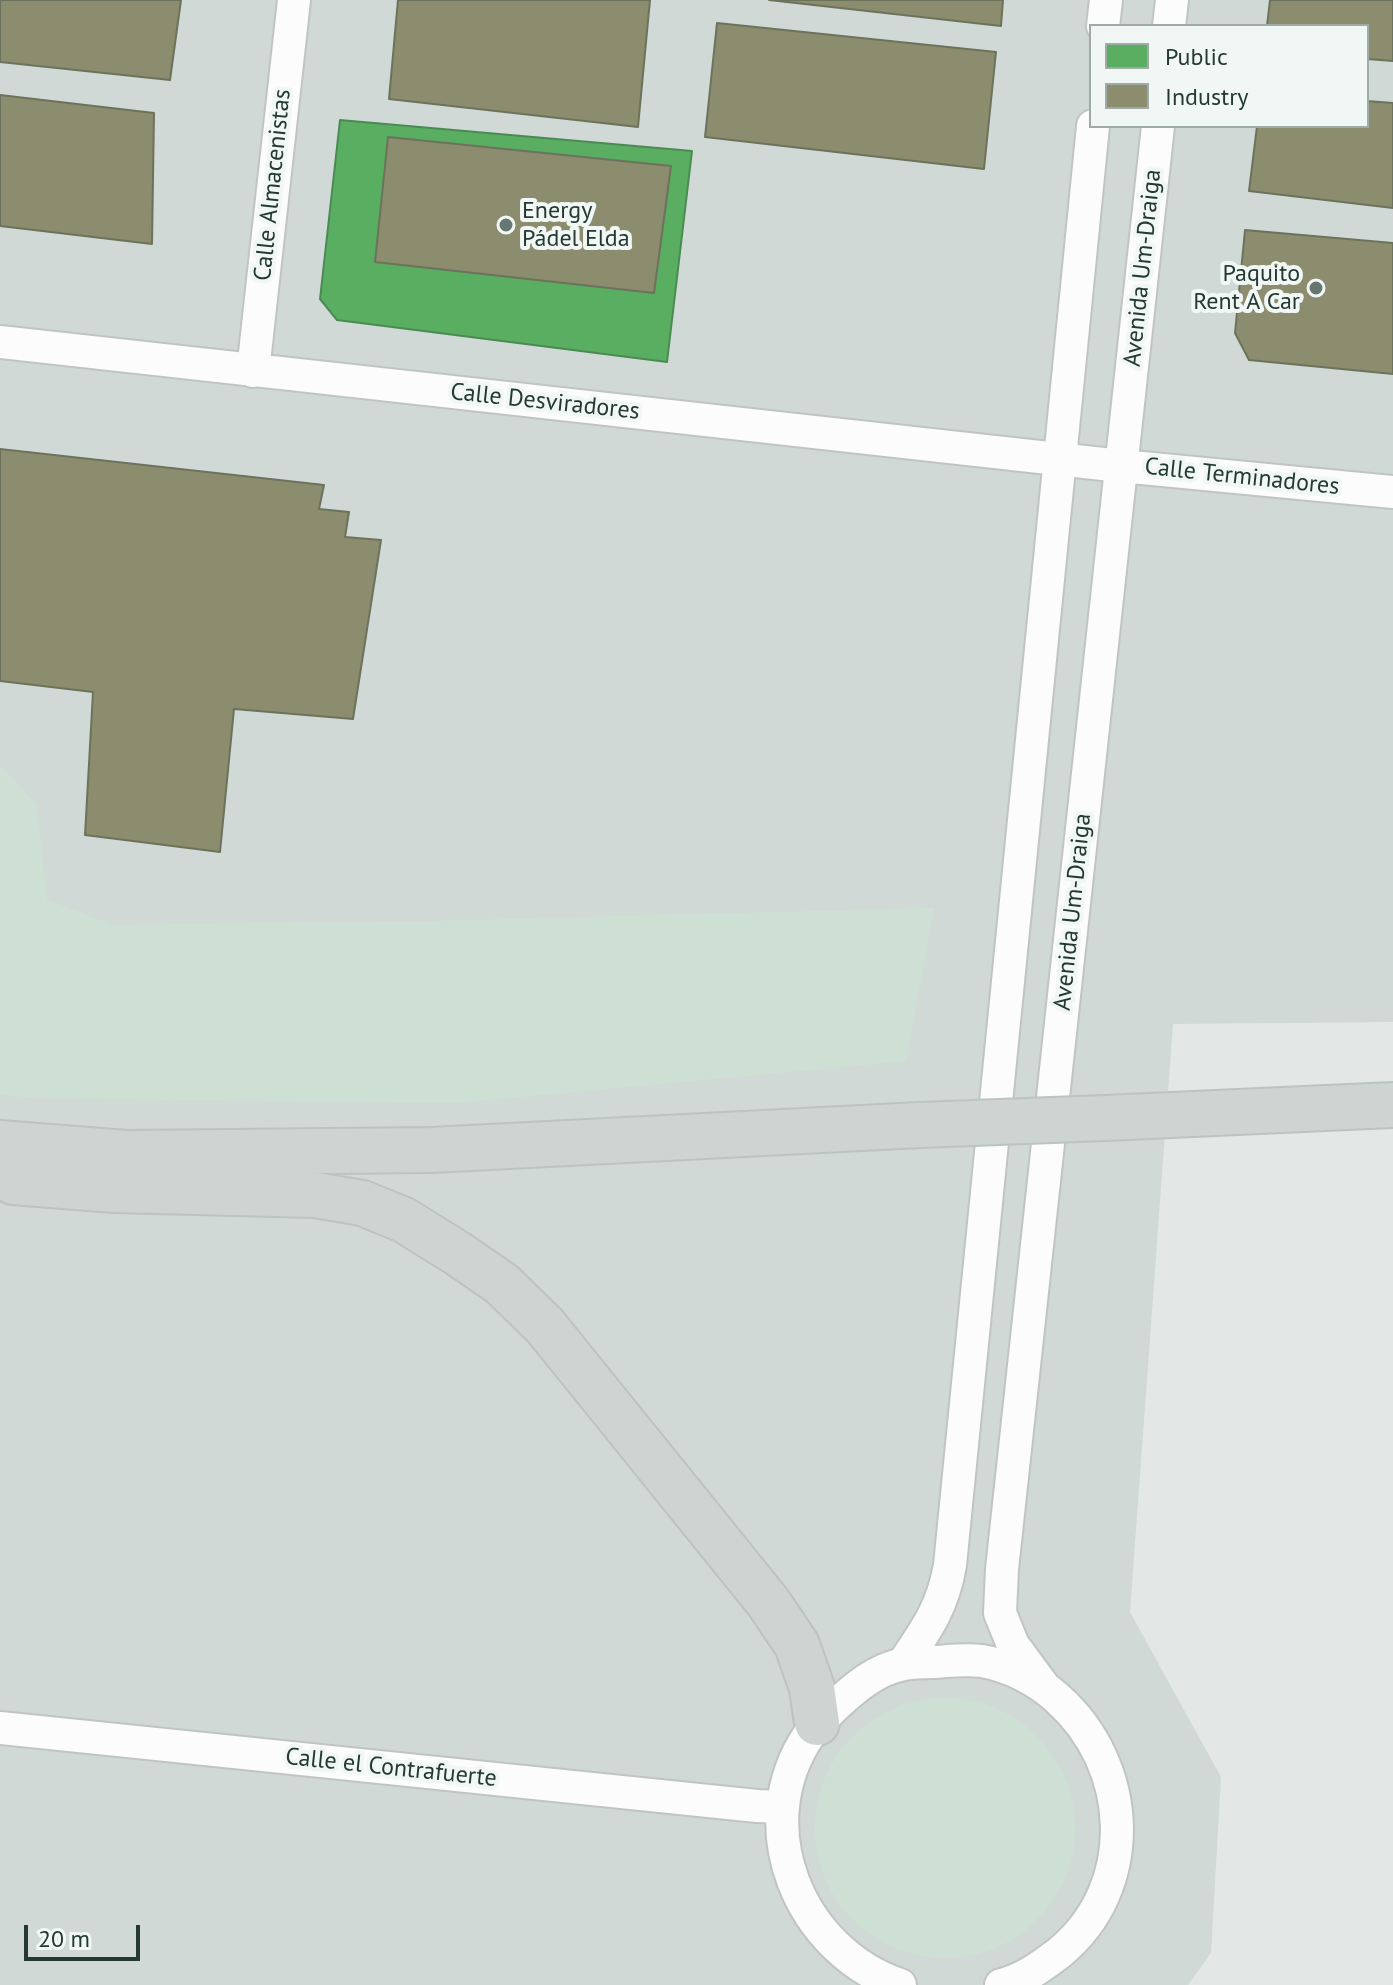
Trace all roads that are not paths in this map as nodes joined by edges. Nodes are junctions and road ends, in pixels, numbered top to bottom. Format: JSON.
{"nodes":[{"id":1,"x":294,"y":0,"type":"edge"},
{"id":2,"x":1106,"y":0,"type":"edge"},
{"id":3,"x":1172,"y":0,"type":"edge"},
{"id":4,"x":1103,"y":24,"type":"edge"},
{"id":5,"x":1169,"y":24,"type":"edge"},
{"id":6,"x":1093,"y":128,"type":"edge"},
{"id":7,"x":1158,"y":128,"type":"edge"},
{"id":8,"x":0,"y":342,"type":"edge"},
{"id":9,"x":253,"y":371,"type":"junction"},
{"id":10,"x":1091,"y":462,"type":"junction"},
{"id":11,"x":1393,"y":492,"type":"edge"},
{"id":12,"x":1393,"y":1105,"type":"edge"},
{"id":13,"x":0,"y":1143,"type":"edge"},
{"id":14,"x":0,"y":1173,"type":"edge"},
{"id":15,"x":903,"y":1664,"type":"junction"},
{"id":16,"x":1044,"y":1687,"type":"junction"},
{"id":17,"x":817,"y":1723,"type":"junction"},
{"id":18,"x":0,"y":1728,"type":"edge"},
{"id":19,"x":783,"y":1807,"type":"junction"},
{"id":20,"x":866,"y":1977,"type":"edge"},
{"id":21,"x":900,"y":1985,"type":"edge"},
{"id":22,"x":1005,"y":1985,"type":"edge"}],
"edges":[{"from":1,"to":9,"type":"street","name":"Calle Almacenistas"},
{"from":2,"to":4,"type":"street"},
{"from":3,"to":5,"type":"street"},
{"from":6,"to":10,"type":"street","name":"Avenida Um-Draiga"},
{"from":7,"to":10,"type":"street","name":"Avenida Um-Draiga"},
{"from":8,"to":9,"type":"street","name":"Calle Desviradores"},
{"from":9,"to":10,"type":"street","name":"Calle Desviradores"},
{"from":10,"to":11,"type":"street","name":"Calle Terminadores"},
{"from":10,"to":15,"type":"street","name":"Avenida Um-Draiga"},
{"from":10,"to":16,"type":"street","name":"Avenida Um-Draiga"},
{"from":12,"to":13,"type":"main road","bridge":true},
{"from":14,"to":17,"type":"main road"},
{"from":15,"to":16,"type":"street"},
{"from":15,"to":17,"type":"street"},
{"from":16,"to":22,"type":"street"},
{"from":17,"to":19,"type":"street"},
{"from":18,"to":19,"type":"street","name":"Calle el Contrafuerte"},
{"from":19,"to":20,"type":"street"},
{"from":20,"to":21,"type":"street"}]}
